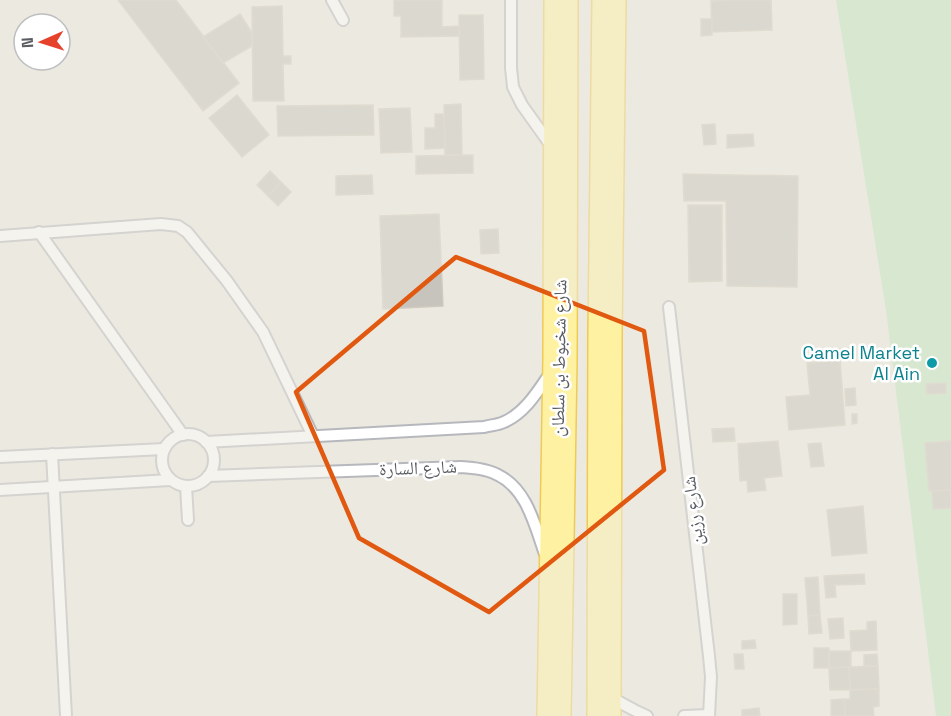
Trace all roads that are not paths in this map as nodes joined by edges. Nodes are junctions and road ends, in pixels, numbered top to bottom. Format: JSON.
{"nodes":[{"id":1,"x":332,"y":0,"type":"edge"},
{"id":2,"x":511,"y":0,"type":"edge"},
{"id":3,"x":561,"y":0,"type":"edge"},
{"id":4,"x":609,"y":0,"type":"edge"},
{"id":5,"x":343,"y":20,"type":"dead end"},
{"id":6,"x":560,"y":158,"type":"junction"},
{"id":7,"x":39,"y":232,"type":"junction"},
{"id":8,"x":0,"y":236,"type":"edge"},
{"id":9,"x":669,"y":307,"type":"dead end"},
{"id":10,"x":560,"y":360,"type":"junction"},
{"id":11,"x":183,"y":435,"type":"junction"},
{"id":12,"x":313,"y":436,"type":"junction"},
{"id":13,"x":206,"y":442,"type":"junction"},
{"id":14,"x":164,"y":449,"type":"junction"},
{"id":15,"x":52,"y":454,"type":"junction"},
{"id":16,"x":0,"y":457,"type":"edge"},
{"id":17,"x":208,"y":476,"type":"junction"},
{"id":18,"x":170,"y":480,"type":"junction"},
{"id":19,"x":186,"y":486,"type":"junction"},
{"id":20,"x":54,"y":487,"type":"junction"},
{"id":21,"x":0,"y":490,"type":"edge"},
{"id":22,"x":188,"y":520,"type":"dead end"},
{"id":23,"x":555,"y":586,"type":"junction"},
{"id":24,"x":604,"y":705,"type":"edge"},
{"id":25,"x":66,"y":716,"type":"edge"},
{"id":26,"x":554,"y":716,"type":"edge"},
{"id":27,"x":647,"y":716,"type":"edge"},
{"id":28,"x":684,"y":716,"type":"edge"},
{"id":29,"x":709,"y":716,"type":"edge"}],
"edges":[{"from":1,"to":5,"type":"lane"},
{"from":2,"to":6,"type":"lane"},
{"from":3,"to":6,"type":"main road","name":"شارع شخبوط بن سلطان"},
{"from":4,"to":24,"type":"main road"},
{"from":6,"to":10,"type":"main road","name":"شارع شخبوط بن سلطان"},
{"from":7,"to":8,"type":"lane"},
{"from":7,"to":11,"type":"lane"},
{"from":7,"to":12,"type":"lane"},
{"from":9,"to":29,"type":"lane","name":"شارع رزين"},
{"from":10,"to":12,"type":"lane","name":"شارع السارة"},
{"from":10,"to":23,"type":"main road","name":"شارع شخبوط بن سلطان"},
{"from":11,"to":13,"type":"lane"},
{"from":11,"to":14,"type":"lane"},
{"from":12,"to":13,"type":"lane","name":"شارع السارة"},
{"from":13,"to":17,"type":"lane"},
{"from":14,"to":15,"type":"lane"},
{"from":14,"to":18,"type":"lane"},
{"from":15,"to":16,"type":"lane"},
{"from":15,"to":20,"type":"lane"},
{"from":17,"to":19,"type":"lane"},
{"from":17,"to":23,"type":"lane","name":"شارع السارة"},
{"from":18,"to":19,"type":"lane"},
{"from":18,"to":20,"type":"lane"},
{"from":19,"to":22,"type":"lane"},
{"from":20,"to":21,"type":"lane"},
{"from":20,"to":25,"type":"lane"},
{"from":23,"to":26,"type":"main road","name":"شارع شخبوط بن سلطان"},
{"from":24,"to":27,"type":"lane"},
{"from":28,"to":29,"type":"lane","name":"شارع رزين"}]}
